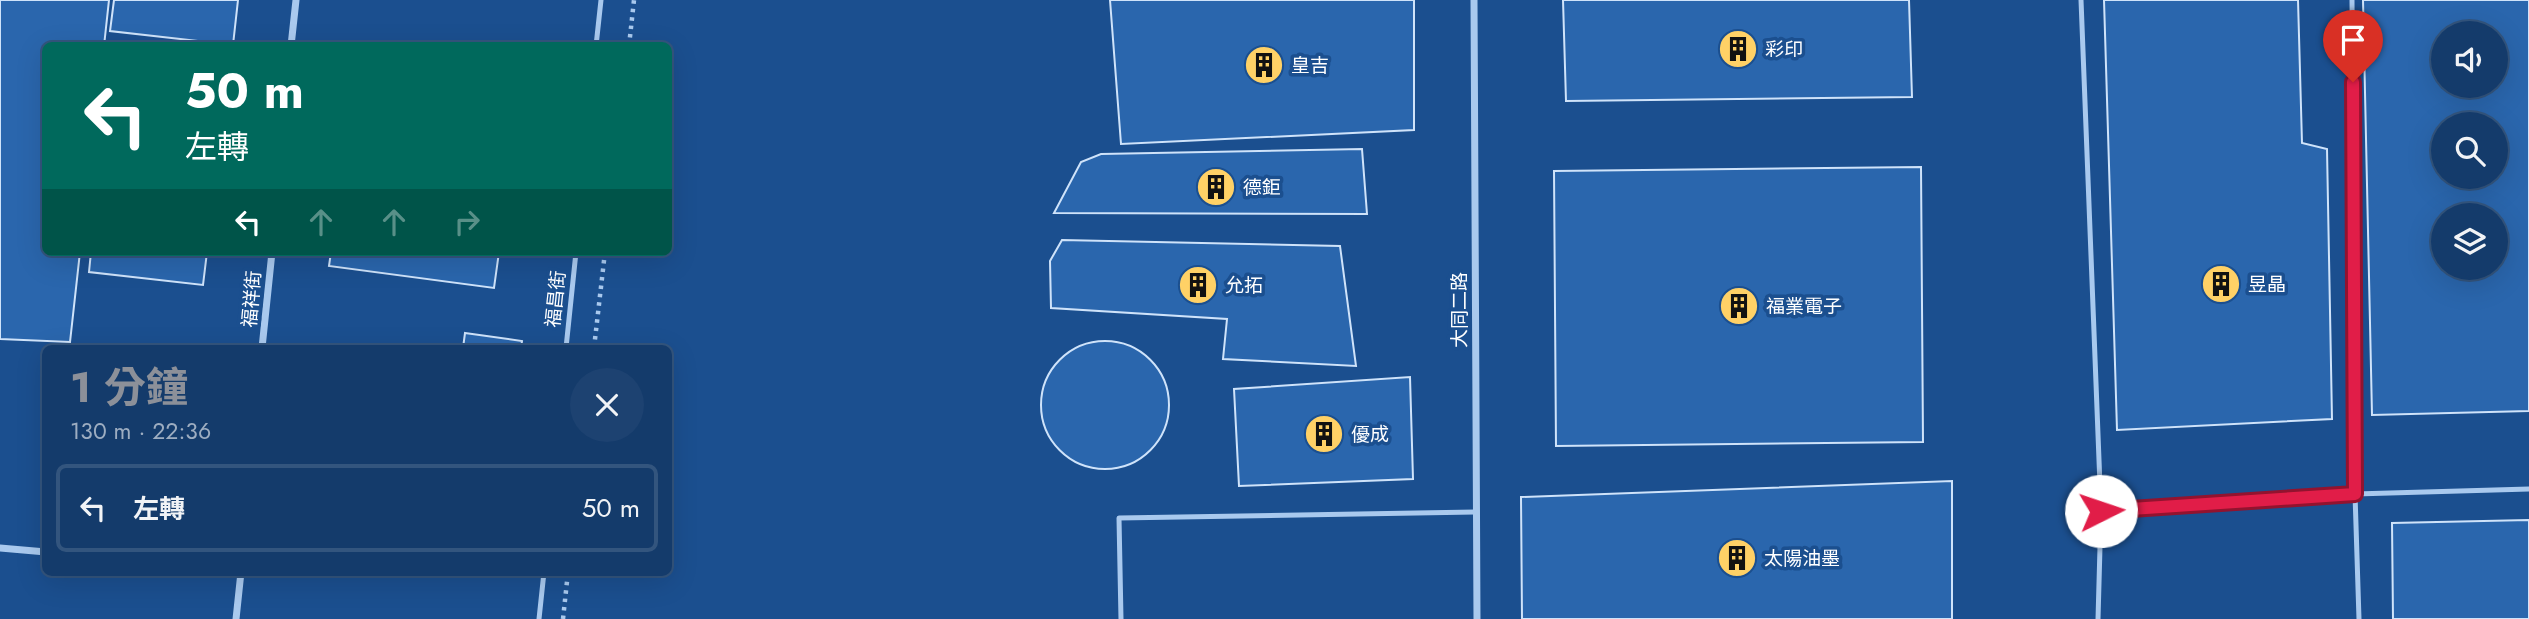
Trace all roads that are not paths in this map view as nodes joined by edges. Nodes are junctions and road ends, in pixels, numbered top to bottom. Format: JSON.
{"nodes":[{"id":1,"x":296,"y":0,"type":"edge"},
{"id":2,"x":601,"y":0,"type":"edge"},
{"id":3,"x":1474,"y":0,"type":"edge"},
{"id":4,"x":2081,"y":0,"type":"edge"},
{"id":5,"x":2352,"y":0,"type":"edge"},
{"id":6,"x":291,"y":42,"type":"edge"},
{"id":7,"x":596,"y":42,"type":"edge"},
{"id":8,"x":272,"y":256,"type":"edge"},
{"id":9,"x":576,"y":256,"type":"edge"},
{"id":10,"x":262,"y":345,"type":"edge"},
{"id":11,"x":566,"y":345,"type":"edge"},
{"id":12,"x":2529,"y":489,"type":"edge"},
{"id":13,"x":2355,"y":494,"type":"junction"},
{"id":14,"x":2101,"y":511,"type":"junction"},
{"id":15,"x":1475,"y":512,"type":"junction"},
{"id":16,"x":0,"y":548,"type":"edge"},
{"id":17,"x":42,"y":552,"type":"edge"},
{"id":18,"x":241,"y":576,"type":"edge"},
{"id":19,"x":544,"y":576,"type":"edge"},
{"id":20,"x":236,"y":619,"type":"edge"},
{"id":21,"x":539,"y":619,"type":"edge"},
{"id":22,"x":1121,"y":619,"type":"edge"},
{"id":23,"x":1477,"y":619,"type":"edge"},
{"id":24,"x":2098,"y":619,"type":"edge"},
{"id":25,"x":2358,"y":619,"type":"edge"}],
"edges":[{"from":1,"to":6,"type":"street"},
{"from":2,"to":7,"type":"lane"},
{"from":3,"to":15,"type":"street","name":"大同二路"},
{"from":4,"to":14,"type":"lane"},
{"from":5,"to":13,"type":"lane"},
{"from":8,"to":10,"type":"street","name":"福祥街"},
{"from":9,"to":11,"type":"lane","name":"福昌街"},
{"from":12,"to":13,"type":"lane"},
{"from":13,"to":14,"type":"lane"},
{"from":13,"to":25,"type":"lane"},
{"from":14,"to":24,"type":"lane"},
{"from":15,"to":22,"type":"lane"},
{"from":15,"to":23,"type":"street","name":"大同二路"},
{"from":16,"to":17,"type":"street"},
{"from":18,"to":20,"type":"street"},
{"from":19,"to":21,"type":"lane"}]}
